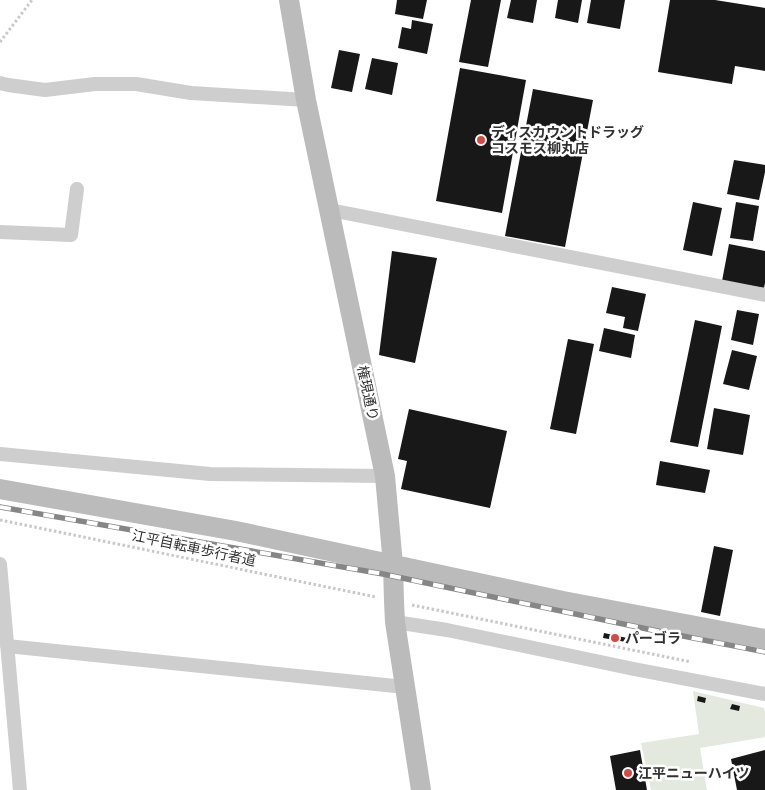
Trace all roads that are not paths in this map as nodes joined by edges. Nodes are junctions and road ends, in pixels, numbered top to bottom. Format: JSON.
{"nodes":[{"id":1,"x":289,"y":0,"type":"edge"},
{"id":2,"x":0,"y":83,"type":"edge"},
{"id":3,"x":306,"y":100,"type":"junction"},
{"id":4,"x":77,"y":190,"type":"dead end"},
{"id":5,"x":330,"y":210,"type":"junction"},
{"id":6,"x":0,"y":232,"type":"edge"},
{"id":7,"x":765,"y":295,"type":"edge"},
{"id":8,"x":0,"y":454,"type":"edge"},
{"id":9,"x":385,"y":476,"type":"junction"},
{"id":10,"x":0,"y":489,"type":"edge"},
{"id":11,"x":0,"y":564,"type":"edge"},
{"id":12,"x":393,"y":565,"type":"junction"},
{"id":13,"x":395,"y":622,"type":"junction"},
{"id":14,"x":765,"y":639,"type":"edge"},
{"id":15,"x":7,"y":646,"type":"junction"},
{"id":16,"x":405,"y":687,"type":"junction"},
{"id":17,"x":765,"y":694,"type":"edge"},
{"id":18,"x":20,"y":790,"type":"edge"},
{"id":19,"x":421,"y":790,"type":"edge"}],
"edges":[{"from":1,"to":3,"type":"street","name":"権現通り"},
{"from":2,"to":3,"type":"street"},
{"from":3,"to":5,"type":"street","name":"権現通り"},
{"from":4,"to":6,"type":"street"},
{"from":5,"to":7,"type":"street"},
{"from":5,"to":9,"type":"street","name":"権現通り"},
{"from":8,"to":9,"type":"street"},
{"from":9,"to":12,"type":"street","name":"権現通り"},
{"from":10,"to":12,"type":"street"},
{"from":11,"to":15,"type":"street"},
{"from":12,"to":13,"type":"street","name":"権現通り"},
{"from":12,"to":14,"type":"street"},
{"from":13,"to":16,"type":"street","name":"権現通り"},
{"from":13,"to":17,"type":"street"},
{"from":15,"to":16,"type":"street"},
{"from":15,"to":18,"type":"street"},
{"from":16,"to":19,"type":"street","name":"権現通り"}]}
